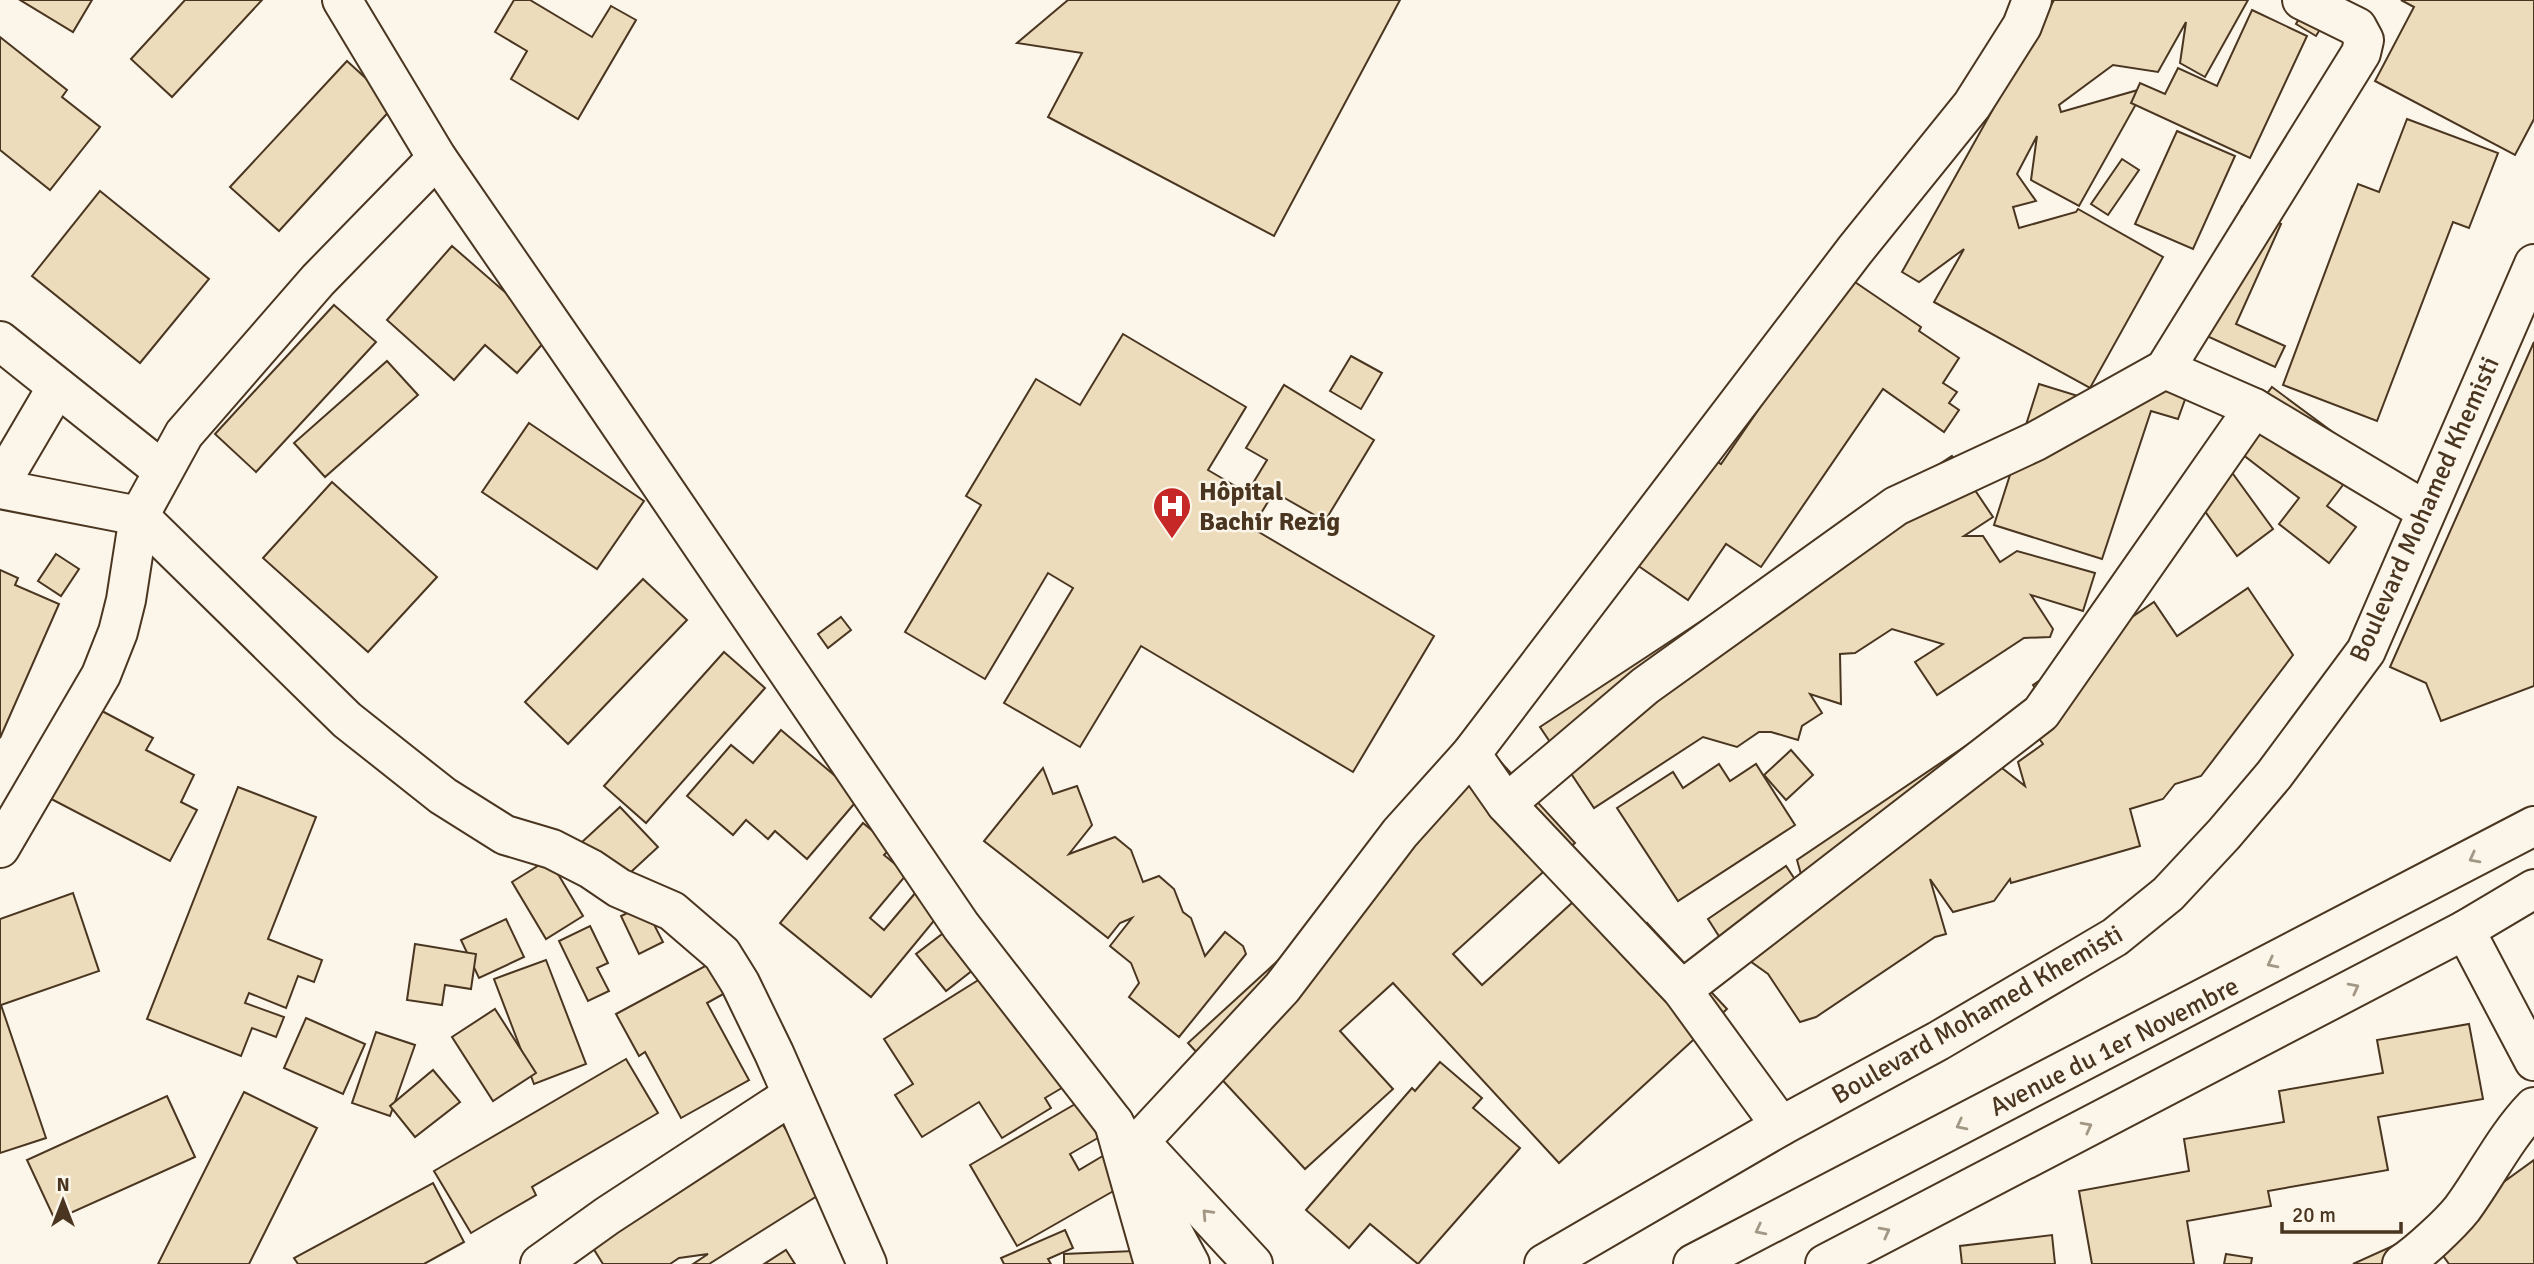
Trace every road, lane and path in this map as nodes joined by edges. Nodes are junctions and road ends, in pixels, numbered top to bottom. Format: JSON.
{"nodes":[{"id":1,"x":342,"y":0,"type":"edge"},
{"id":2,"x":2032,"y":0,"type":"edge"},
{"id":3,"x":2320,"y":4,"type":"edge"},
{"id":4,"x":437,"y":158,"type":"junction"},
{"id":5,"x":2534,"y":264,"type":"edge"},
{"id":6,"x":0,"y":341,"type":"edge"},
{"id":7,"x":2165,"y":369,"type":"junction"},
{"id":8,"x":57,"y":387,"type":"junction"},
{"id":9,"x":2254,"y":408,"type":"junction"},
{"id":10,"x":163,"y":471,"type":"junction"},
{"id":11,"x":0,"y":486,"type":"edge"},
{"id":12,"x":2426,"y":512,"type":"junction"},
{"id":13,"x":139,"y":516,"type":"junction"},
{"id":14,"x":1471,"y":754,"type":"junction"},
{"id":15,"x":1506,"y":804,"type":"junction"},
{"id":16,"x":2534,"y":826,"type":"edge"},
{"id":17,"x":0,"y":848,"type":"edge"},
{"id":18,"x":2534,"y":889,"type":"edge"},
{"id":19,"x":2465,"y":930,"type":"junction"},
{"id":20,"x":1682,"y":990,"type":"junction"},
{"id":21,"x":2534,"y":1061,"type":"edge"},
{"id":22,"x":792,"y":1095,"type":"junction"},
{"id":23,"x":2534,"y":1107,"type":"edge"},
{"id":24,"x":1781,"y":1126,"type":"junction"},
{"id":25,"x":1127,"y":1132,"type":"junction"},
{"id":26,"x":540,"y":1264,"type":"edge"},
{"id":27,"x":867,"y":1264,"type":"edge"},
{"id":28,"x":1154,"y":1264,"type":"edge"},
{"id":29,"x":1190,"y":1264,"type":"edge"},
{"id":30,"x":1253,"y":1264,"type":"edge"},
{"id":31,"x":1544,"y":1264,"type":"edge"},
{"id":32,"x":1693,"y":1264,"type":"edge"},
{"id":33,"x":1825,"y":1264,"type":"edge"},
{"id":34,"x":2402,"y":1264,"type":"edge"}],
"edges":[{"from":1,"to":4,"type":"street"},
{"from":2,"to":14,"type":"street"},
{"from":3,"to":7,"type":"street"},
{"from":4,"to":10,"type":"street"},
{"from":4,"to":25,"type":"street"},
{"from":5,"to":12,"type":"street","name":"Boulevard Mohamed Khemisti"},
{"from":6,"to":8,"type":"street"},
{"from":7,"to":9,"type":"street"},
{"from":7,"to":15,"type":"street"},
{"from":8,"to":10,"type":"street"},
{"from":8,"to":11,"type":"street"},
{"from":9,"to":12,"type":"street"},
{"from":9,"to":20,"type":"street"},
{"from":10,"to":13,"type":"street"},
{"from":11,"to":13,"type":"street"},
{"from":12,"to":24,"type":"street","name":"Boulevard Mohamed Khemisti"},
{"from":13,"to":17,"type":"street"},
{"from":13,"to":22,"type":"street"},
{"from":14,"to":15,"type":"street"},
{"from":14,"to":25,"type":"street"},
{"from":15,"to":20,"type":"street"},
{"from":16,"to":32,"type":"street","name":"Avenue du 1er Novembre","one_way":true},
{"from":18,"to":19,"type":"street"},
{"from":19,"to":21,"type":"street"},
{"from":33,"to":19,"type":"street","one_way":true},
{"from":20,"to":24,"type":"street"},
{"from":22,"to":26,"type":"street"},
{"from":22,"to":27,"type":"street"},
{"from":23,"to":34,"type":"street"},
{"from":24,"to":31,"type":"street","name":"Boulevard Mohamed Khemisti"},
{"from":25,"to":28,"type":"street"},
{"from":25,"to":29,"type":"street"},
{"from":30,"to":25,"type":"street","one_way":true}]}
